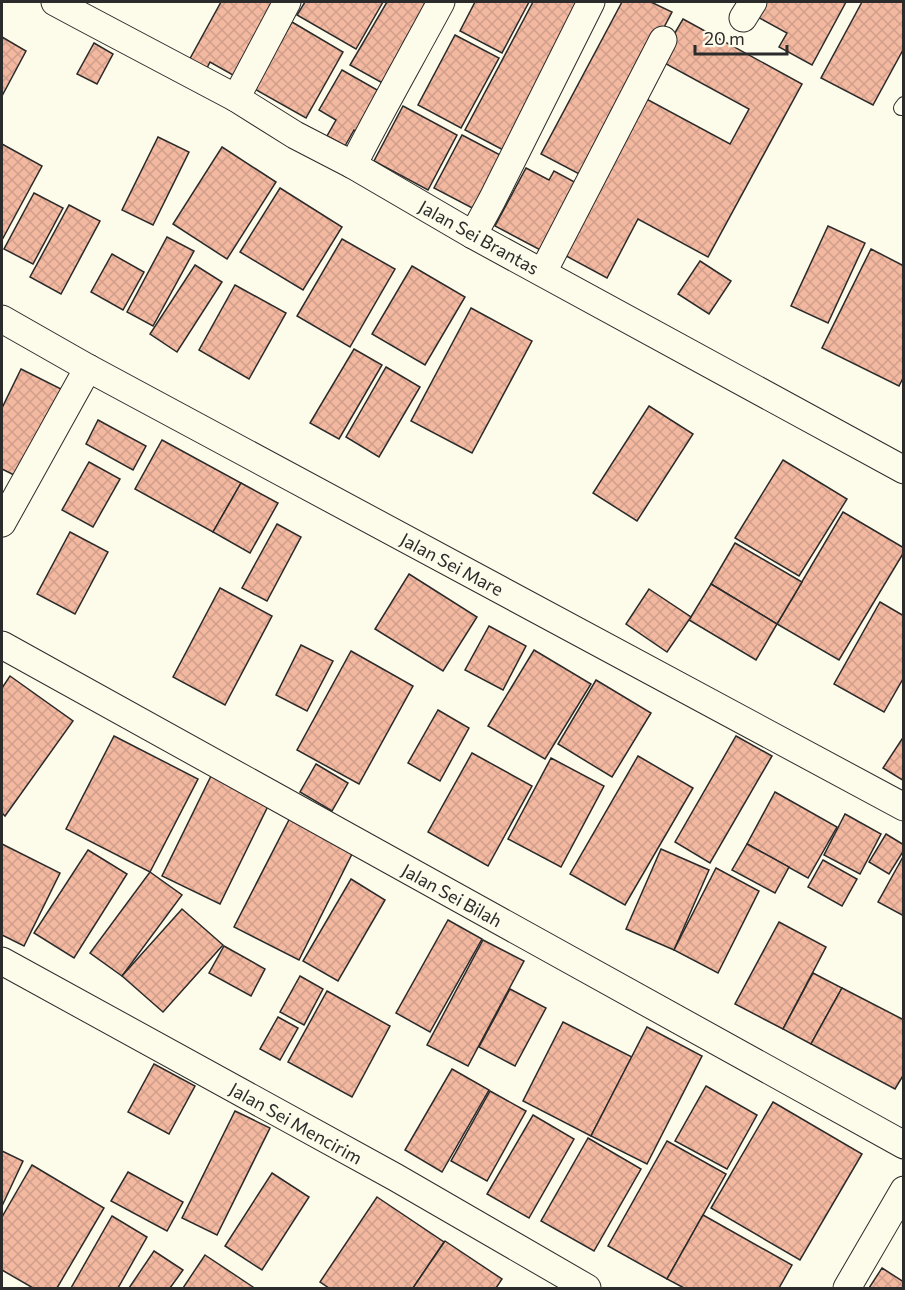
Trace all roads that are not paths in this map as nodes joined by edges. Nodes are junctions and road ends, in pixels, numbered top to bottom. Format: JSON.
{"nodes":[{"id":1,"x":55,"y":2,"type":"edge"},
{"id":2,"x":287,"y":2,"type":"edge"},
{"id":3,"x":441,"y":2,"type":"edge"},
{"id":4,"x":591,"y":2,"type":"edge"},
{"id":5,"x":663,"y":40,"type":"dead end"},
{"id":6,"x":236,"y":98,"type":"junction"},
{"id":7,"x":353,"y":165,"type":"junction"},
{"id":8,"x":473,"y":235,"type":"junction"},
{"id":9,"x":543,"y":272,"type":"junction"},
{"id":10,"x":2,"y":319,"type":"edge"},
{"id":11,"x":88,"y":368,"type":"junction"},
{"id":12,"x":903,"y":470,"type":"edge"},
{"id":13,"x":2,"y":523,"type":"edge"},
{"id":14,"x":2,"y":645,"type":"edge"},
{"id":15,"x":903,"y":807,"type":"edge"},
{"id":16,"x":2,"y":962,"type":"edge"},
{"id":17,"x":903,"y":1145,"type":"edge"},
{"id":18,"x":903,"y":1190,"type":"edge"},
{"id":19,"x":587,"y":1288,"type":"edge"},
{"id":20,"x":847,"y":1288,"type":"edge"}],
"edges":[{"from":1,"to":6,"type":"street","name":"Jalan Sei Brantas"},
{"from":2,"to":6,"type":"street"},
{"from":3,"to":7,"type":"street"},
{"from":4,"to":8,"type":"street"},
{"from":5,"to":9,"type":"street"},
{"from":6,"to":7,"type":"street","name":"Jalan Sei Brantas"},
{"from":7,"to":8,"type":"street","name":"Jalan Sei Brantas"},
{"from":8,"to":9,"type":"street","name":"Jalan Sei Brantas"},
{"from":9,"to":12,"type":"street","name":"Jalan Sei Brantas"},
{"from":10,"to":11,"type":"street","name":"Jalan Sei Mare"},
{"from":11,"to":13,"type":"street"},
{"from":11,"to":15,"type":"street","name":"Jalan Sei Mare"},
{"from":14,"to":17,"type":"street","name":"Jalan Sei Bilah"},
{"from":16,"to":19,"type":"street","name":"Jalan Sei Mencirim"},
{"from":18,"to":20,"type":"street"}]}
